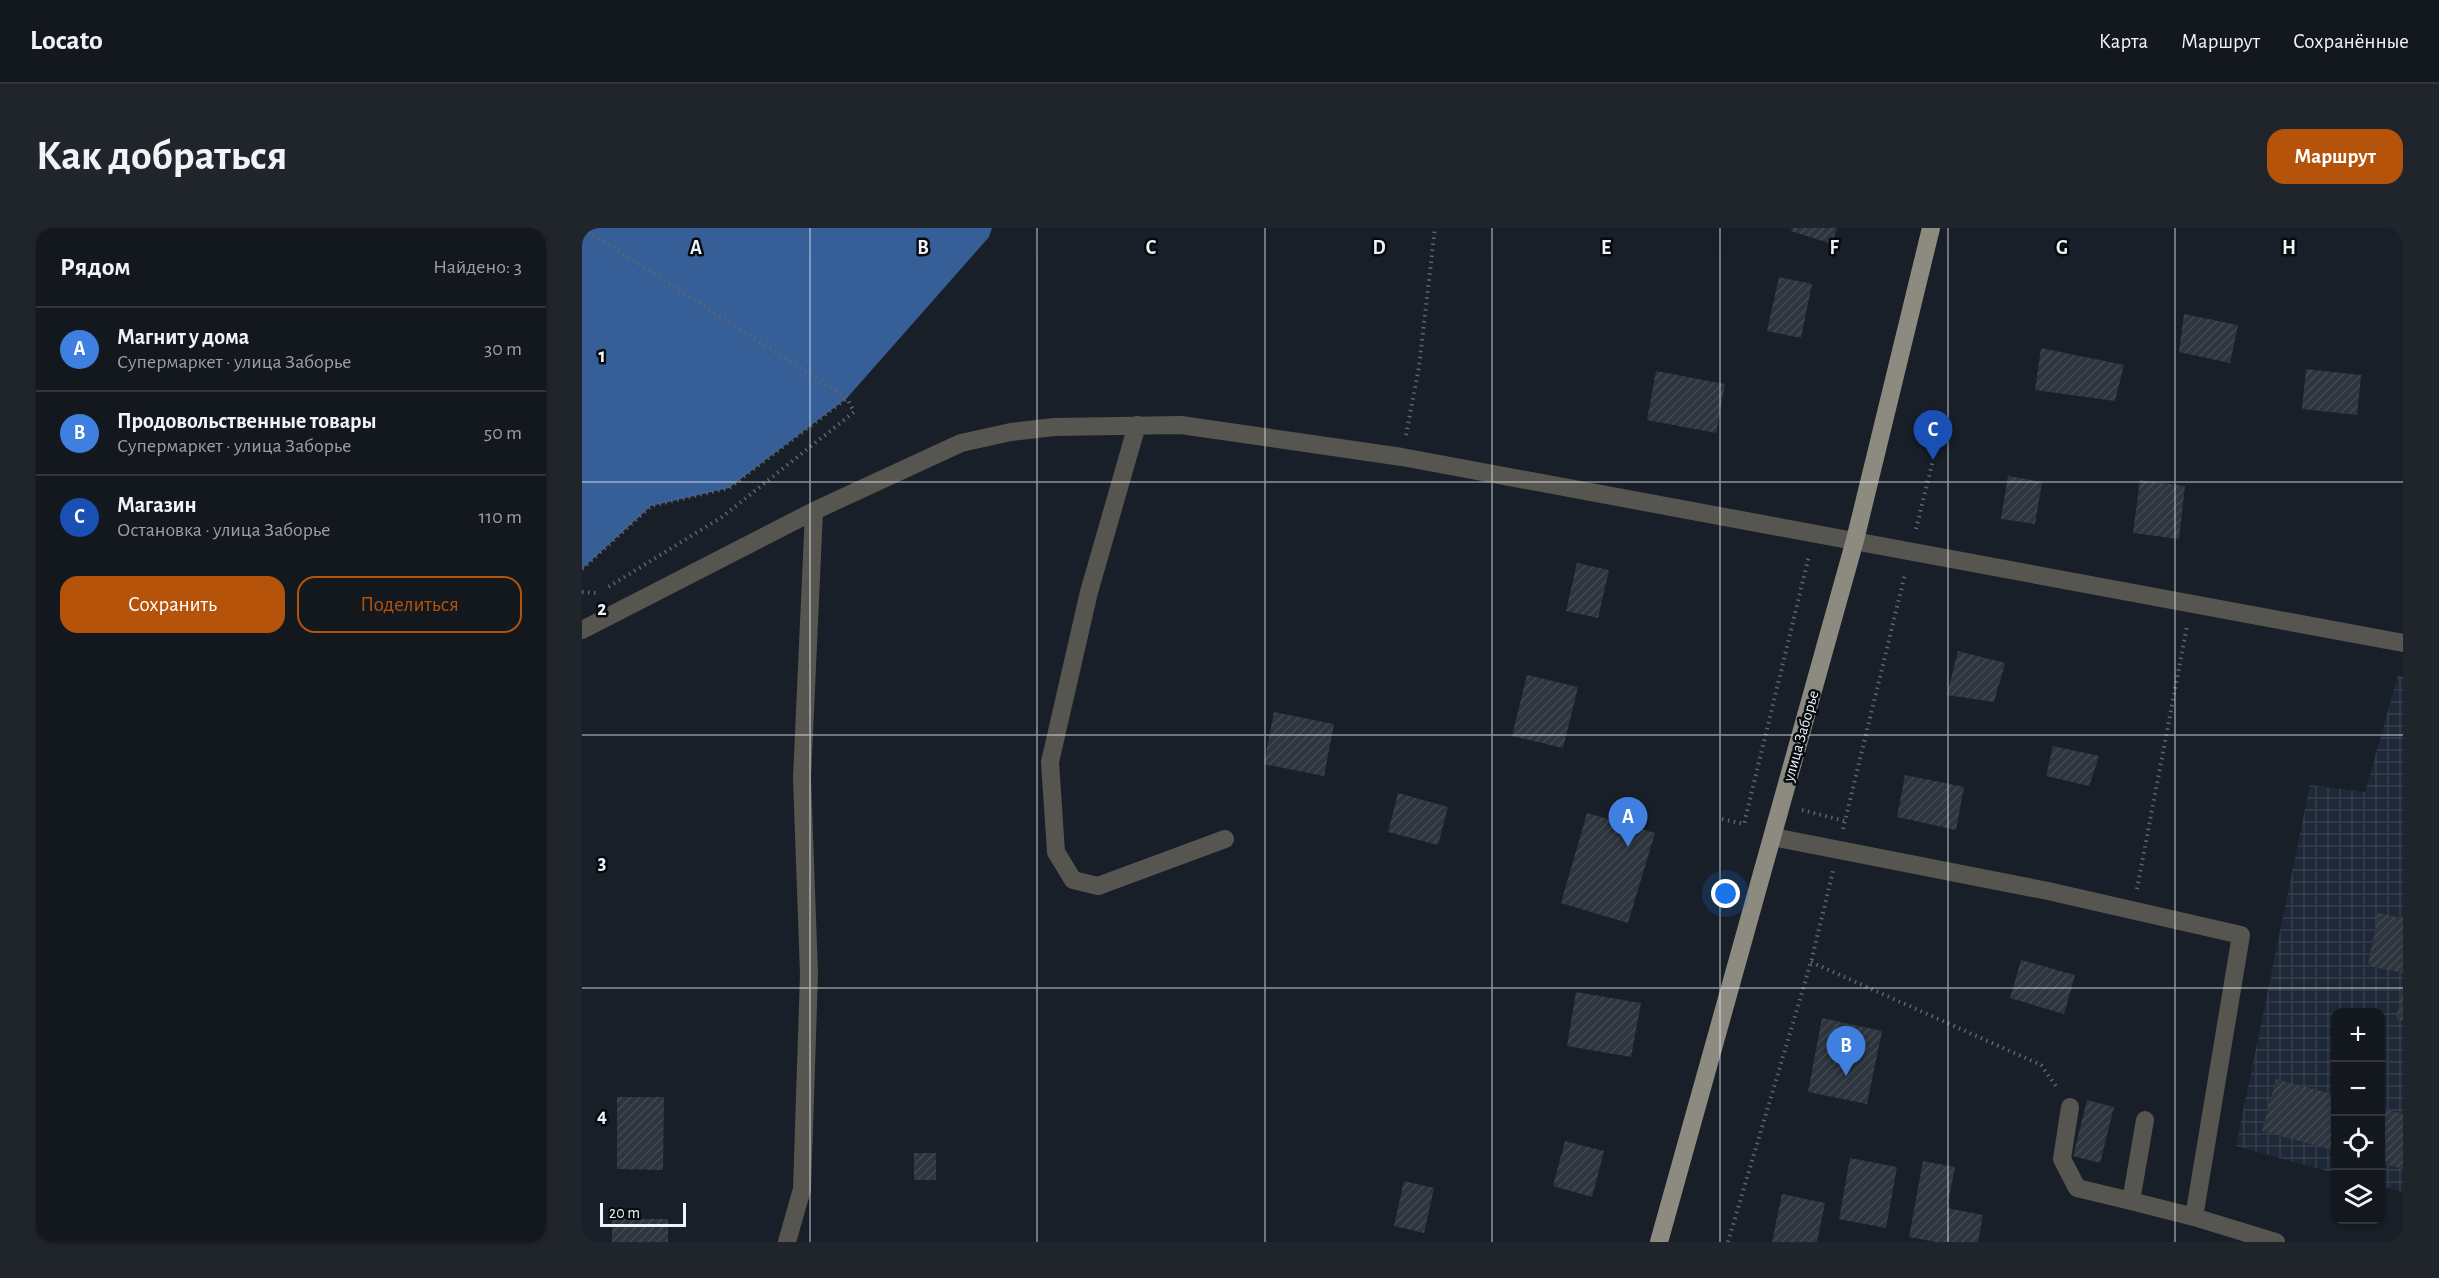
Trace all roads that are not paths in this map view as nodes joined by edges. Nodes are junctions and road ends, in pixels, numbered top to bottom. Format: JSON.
{"nodes":[{"id":1,"x":1932,"y":228,"type":"edge"},
{"id":2,"x":1137,"y":425,"type":"junction"},
{"id":3,"x":814,"y":511,"type":"junction"},
{"id":4,"x":1855,"y":540,"type":"junction"},
{"id":5,"x":582,"y":630,"type":"edge"},
{"id":6,"x":2403,"y":643,"type":"edge"},
{"id":7,"x":1773,"y":837,"type":"junction"},
{"id":8,"x":1225,"y":839,"type":"dead end"},
{"id":9,"x":2070,"y":1107,"type":"road end"},
{"id":10,"x":2145,"y":1120,"type":"dead end"},
{"id":11,"x":2131,"y":1201,"type":"junction"},
{"id":12,"x":2194,"y":1217,"type":"junction"},
{"id":13,"x":787,"y":1242,"type":"edge"},
{"id":14,"x":1659,"y":1242,"type":"edge"},
{"id":15,"x":2274,"y":1242,"type":"edge"}],
"edges":[{"from":1,"to":4,"type":"main road","name":"улица Заборье"},
{"from":2,"to":3,"type":"street"},
{"from":2,"to":4,"type":"street"},
{"from":2,"to":8,"type":"street"},
{"from":3,"to":5,"type":"street"},
{"from":3,"to":13,"type":"street"},
{"from":4,"to":6,"type":"street"},
{"from":4,"to":7,"type":"main road","name":"улица Заборье"},
{"from":7,"to":12,"type":"street"},
{"from":7,"to":14,"type":"main road","name":"улица Заборье"},
{"from":9,"to":11,"type":"street"},
{"from":10,"to":11,"type":"street"},
{"from":11,"to":12,"type":"street"},
{"from":12,"to":15,"type":"street"}]}
